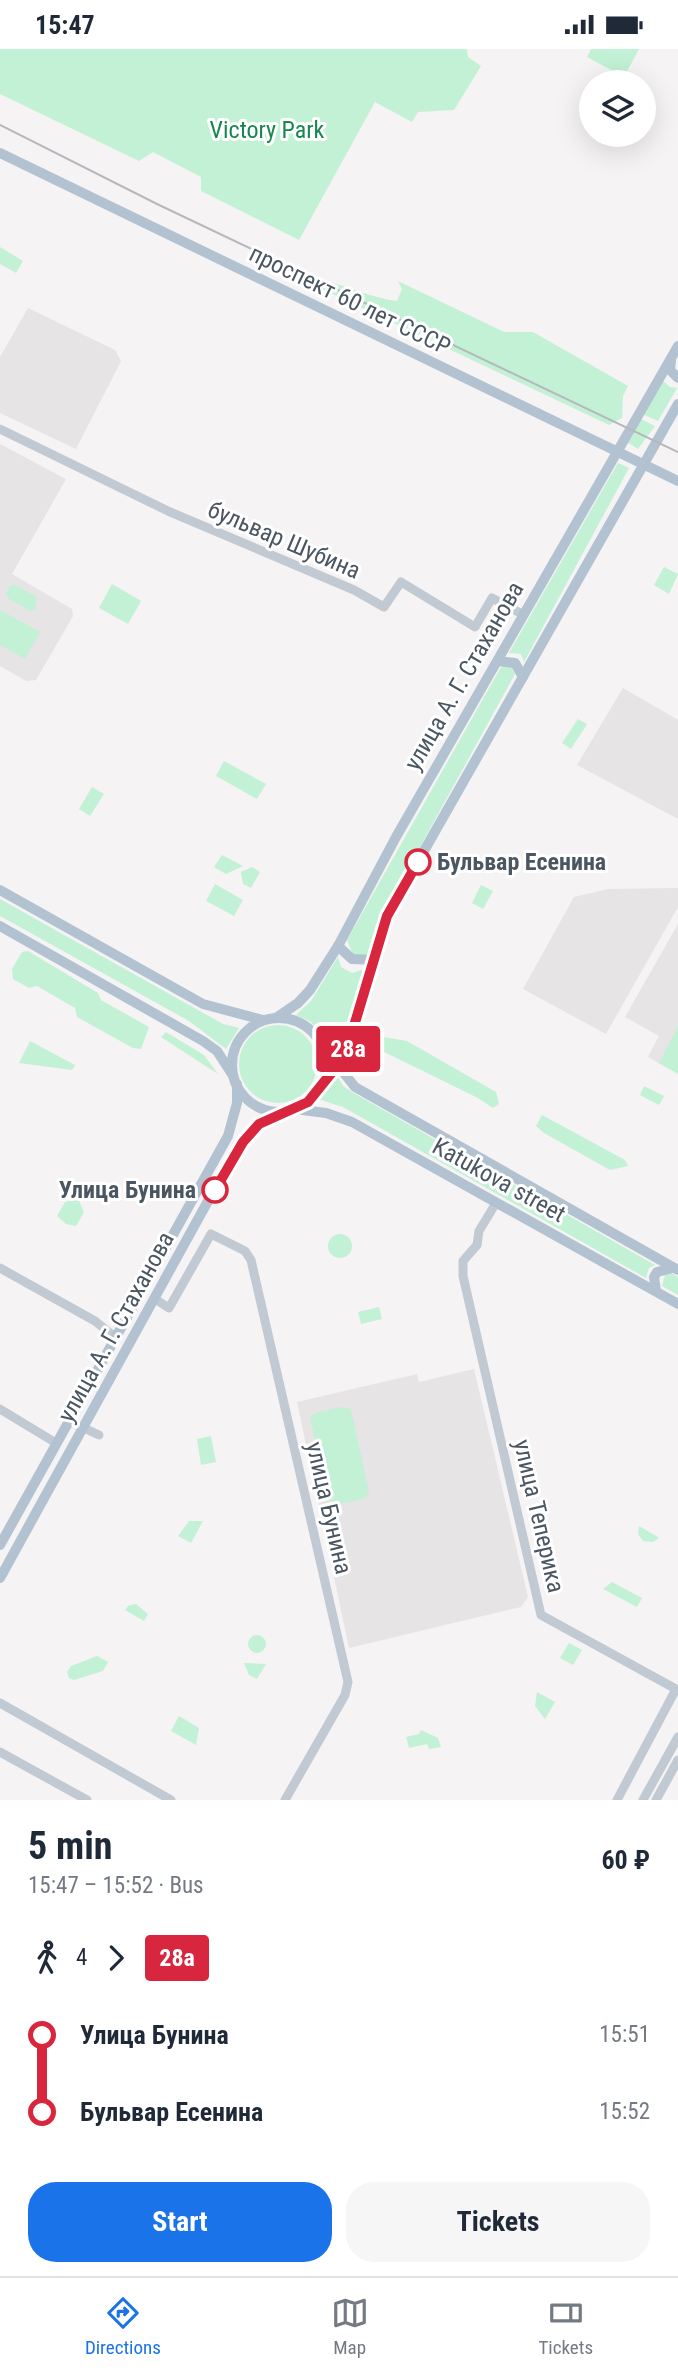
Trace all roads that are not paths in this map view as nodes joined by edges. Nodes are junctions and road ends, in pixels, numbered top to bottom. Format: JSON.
{"nodes":[{"id":1,"x":1,"y":154,"type":"edge"},
{"id":2,"x":678,"y":346,"type":"edge"},
{"id":3,"x":671,"y":358,"type":"junction"},
{"id":4,"x":678,"y":378,"type":"edge"},
{"id":5,"x":678,"y":404,"type":"edge"},
{"id":6,"x":0,"y":429,"type":"edge"},
{"id":7,"x":617,"y":451,"type":"junction"},
{"id":8,"x":644,"y":464,"type":"junction"},
{"id":9,"x":678,"y":481,"type":"edge"},
{"id":10,"x":524,"y":615,"type":"junction"},
{"id":11,"x":498,"y":661,"type":"junction"},
{"id":12,"x":523,"y":677,"type":"junction"},
{"id":13,"x":0,"y":890,"type":"edge"},
{"id":14,"x":0,"y":926,"type":"edge"},
{"id":15,"x":338,"y":946,"type":"junction"},
{"id":16,"x":375,"y":960,"type":"junction"},
{"id":17,"x":276,"y":1018,"type":"junction"},
{"id":18,"x":264,"y":1020,"type":"junction"},
{"id":19,"x":323,"y":1047,"type":"junction"},
{"id":20,"x":345,"y":1056,"type":"junction"},
{"id":21,"x":338,"y":1067,"type":"junction"},
{"id":22,"x":235,"y":1080,"type":"junction"},
{"id":23,"x":324,"y":1080,"type":"junction"},
{"id":24,"x":348,"y":1080,"type":"junction"},
{"id":25,"x":289,"y":1110,"type":"junction"},
{"id":26,"x":496,"y":1203,"type":"junction"},
{"id":27,"x":0,"y":1268,"type":"edge"},
{"id":28,"x":676,"y":1269,"type":"edge"},
{"id":29,"x":656,"y":1291,"type":"junction"},
{"id":30,"x":155,"y":1299,"type":"junction"},
{"id":31,"x":678,"y":1304,"type":"edge"},
{"id":32,"x":116,"y":1338,"type":"junction"},
{"id":33,"x":0,"y":1409,"type":"edge"},
{"id":34,"x":84,"y":1428,"type":"junction"},
{"id":35,"x":99,"y":1435,"type":"dead end"},
{"id":36,"x":56,"y":1443,"type":"junction"},
{"id":37,"x":0,"y":1545,"type":"edge"},
{"id":38,"x":0,"y":1578,"type":"edge"},
{"id":39,"x":677,"y":1687,"type":"edge"},
{"id":40,"x":0,"y":1703,"type":"edge"},
{"id":41,"x":678,"y":1737,"type":"edge"},
{"id":42,"x":0,"y":1752,"type":"edge"},
{"id":43,"x":678,"y":1760,"type":"edge"},
{"id":44,"x":86,"y":1800,"type":"edge"},
{"id":45,"x":171,"y":1800,"type":"edge"},
{"id":46,"x":285,"y":1800,"type":"edge"},
{"id":47,"x":617,"y":1800,"type":"edge"},
{"id":48,"x":643,"y":1800,"type":"edge"},
{"id":49,"x":656,"y":1800,"type":"edge"}],
"edges":[{"from":1,"to":7,"type":"main road","name":"проспект 60 лет СССР"},
{"from":2,"to":3,"type":"main road","name":"улица А. Г. Стаханова"},
{"from":3,"to":4,"type":"main road"},
{"from":3,"to":7,"type":"main road","name":"улица А. Г. Стаханова"},
{"from":5,"to":8,"type":"main road"},
{"from":6,"to":10,"type":"street","name":"бульвар Шубина"},
{"from":7,"to":8,"type":"main road","name":"проспект 60 лет СССР"},
{"from":7,"to":10,"type":"main road","name":"улица А. Г. Стаханова"},
{"from":8,"to":9,"type":"main road","name":"проспект 60 лет СССР"},
{"from":8,"to":12,"type":"main road"},
{"from":10,"to":11,"type":"main road","name":"улица А. Г. Стаханова"},
{"from":11,"to":12,"type":"main road"},
{"from":11,"to":15,"type":"main road","name":"улица А. Г. Стаханова"},
{"from":12,"to":16,"type":"main road"},
{"from":13,"to":18,"type":"main road"},
{"from":14,"to":22,"type":"main road"},
{"from":15,"to":16,"type":"main road"},
{"from":15,"to":17,"type":"main road","name":"улица А. Г. Стаханова"},
{"from":16,"to":20,"type":"main road"},
{"from":17,"to":18,"type":"main road"},
{"from":17,"to":19,"type":"main road"},
{"from":18,"to":22,"type":"main road"},
{"from":19,"to":21,"type":"main road","name":"Katukova street"},
{"from":19,"to":23,"type":"main road"},
{"from":20,"to":21,"type":"main road"},
{"from":20,"to":24,"type":"main road"},
{"from":21,"to":23,"type":"main road"},
{"from":21,"to":24,"type":"main road","name":"Katukova street"},
{"from":22,"to":25,"type":"main road"},
{"from":22,"to":32,"type":"main road","name":"улица А. Г. Стаханова"},
{"from":23,"to":25,"type":"main road"},
{"from":24,"to":28,"type":"main road","name":"Katukova street"},
{"from":25,"to":26,"type":"main road","name":"Katukova street"},
{"from":25,"to":30,"type":"main road","name":"улица А. Г. Стаханова"},
{"from":26,"to":29,"type":"main road","name":"Katukova street"},
{"from":26,"to":39,"type":"street","name":"улица Теперика"},
{"from":27,"to":32,"type":"street"},
{"from":28,"to":29,"type":"main road"},
{"from":29,"to":31,"type":"main road","name":"Katukova street"},
{"from":30,"to":34,"type":"main road","name":"улица А. Г. Стаханова"},
{"from":30,"to":46,"type":"street","name":"улица Бунина"},
{"from":32,"to":36,"type":"main road","name":"улица А. Г. Стаханова"},
{"from":33,"to":36,"type":"street"},
{"from":34,"to":35,"type":"street"},
{"from":34,"to":38,"type":"main road","name":"улица А. Г. Стаханова"},
{"from":36,"to":37,"type":"main road","name":"улица А. Г. Стаханова"},
{"from":39,"to":47,"type":"street","name":"улица Теперика"},
{"from":40,"to":45,"type":"street"},
{"from":41,"to":48,"type":"street"},
{"from":42,"to":44,"type":"street"},
{"from":43,"to":49,"type":"street"}]}
